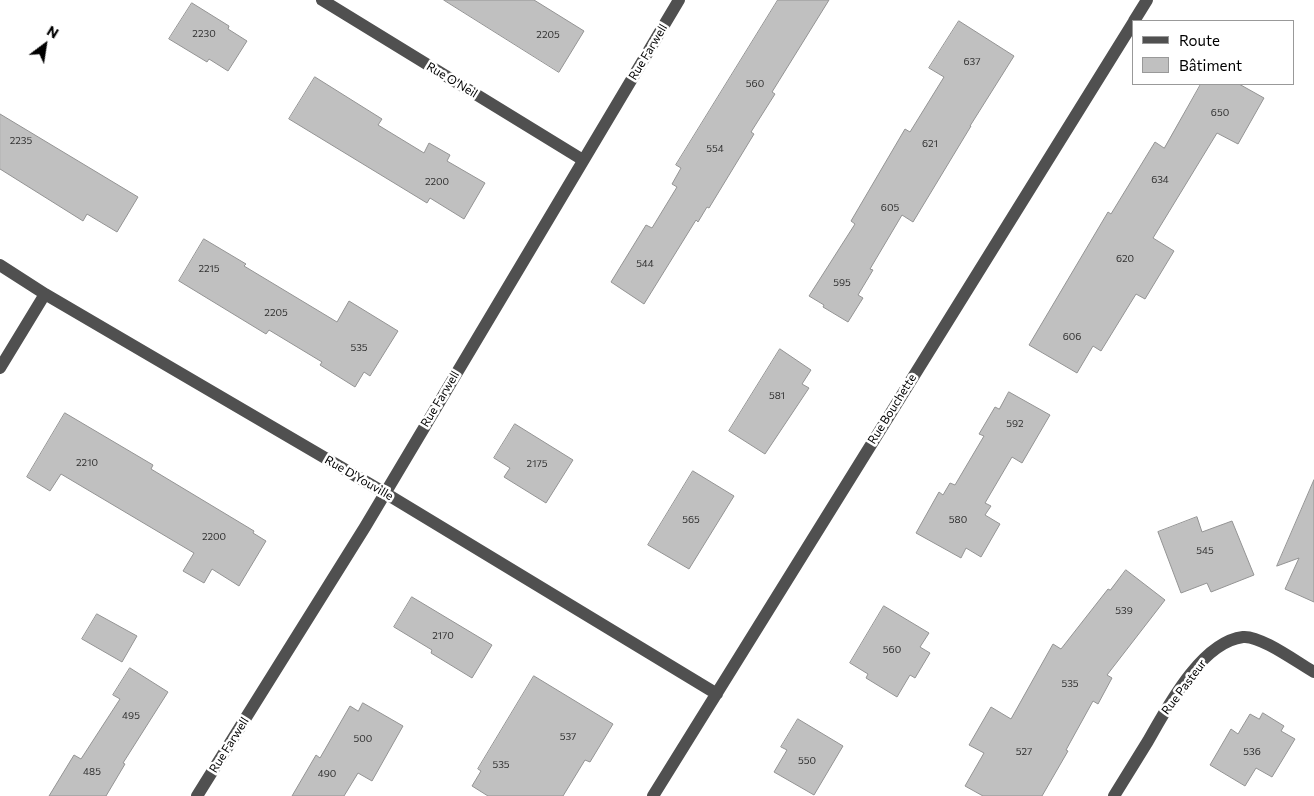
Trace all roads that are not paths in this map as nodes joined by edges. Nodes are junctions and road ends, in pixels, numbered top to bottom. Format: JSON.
{"nodes":[{"id":1,"x":322,"y":0,"type":"edge"},
{"id":2,"x":680,"y":0,"type":"edge"},
{"id":3,"x":1147,"y":0,"type":"edge"},
{"id":4,"x":1134,"y":20,"type":"edge"},
{"id":5,"x":1132,"y":24,"type":"edge"},
{"id":6,"x":583,"y":160,"type":"junction"},
{"id":7,"x":0,"y":265,"type":"edge"},
{"id":8,"x":45,"y":294,"type":"junction"},
{"id":9,"x":0,"y":368,"type":"edge"},
{"id":10,"x":385,"y":492,"type":"junction"},
{"id":11,"x":1314,"y":672,"type":"edge"},
{"id":12,"x":716,"y":694,"type":"junction"},
{"id":13,"x":197,"y":796,"type":"edge"},
{"id":14,"x":653,"y":796,"type":"edge"},
{"id":15,"x":1114,"y":796,"type":"edge"}],
"edges":[{"from":1,"to":6,"type":"street","name":"Rue O'Neil"},
{"from":2,"to":6,"type":"street","name":"Rue Farwell"},
{"from":3,"to":4,"type":"street","name":"Rue Bouchette"},
{"from":5,"to":12,"type":"street","name":"Rue Bouchette"},
{"from":6,"to":10,"type":"street","name":"Rue Farwell"},
{"from":7,"to":8,"type":"street","name":"Rue D'Youville"},
{"from":8,"to":9,"type":"street"},
{"from":8,"to":10,"type":"street","name":"Rue D'Youville"},
{"from":10,"to":12,"type":"street","name":"Rue D'Youville"},
{"from":10,"to":13,"type":"street","name":"Rue Farwell"},
{"from":11,"to":15,"type":"street","name":"Rue Pasteur"},
{"from":12,"to":14,"type":"street","name":"Rue Bouchette"}]}
